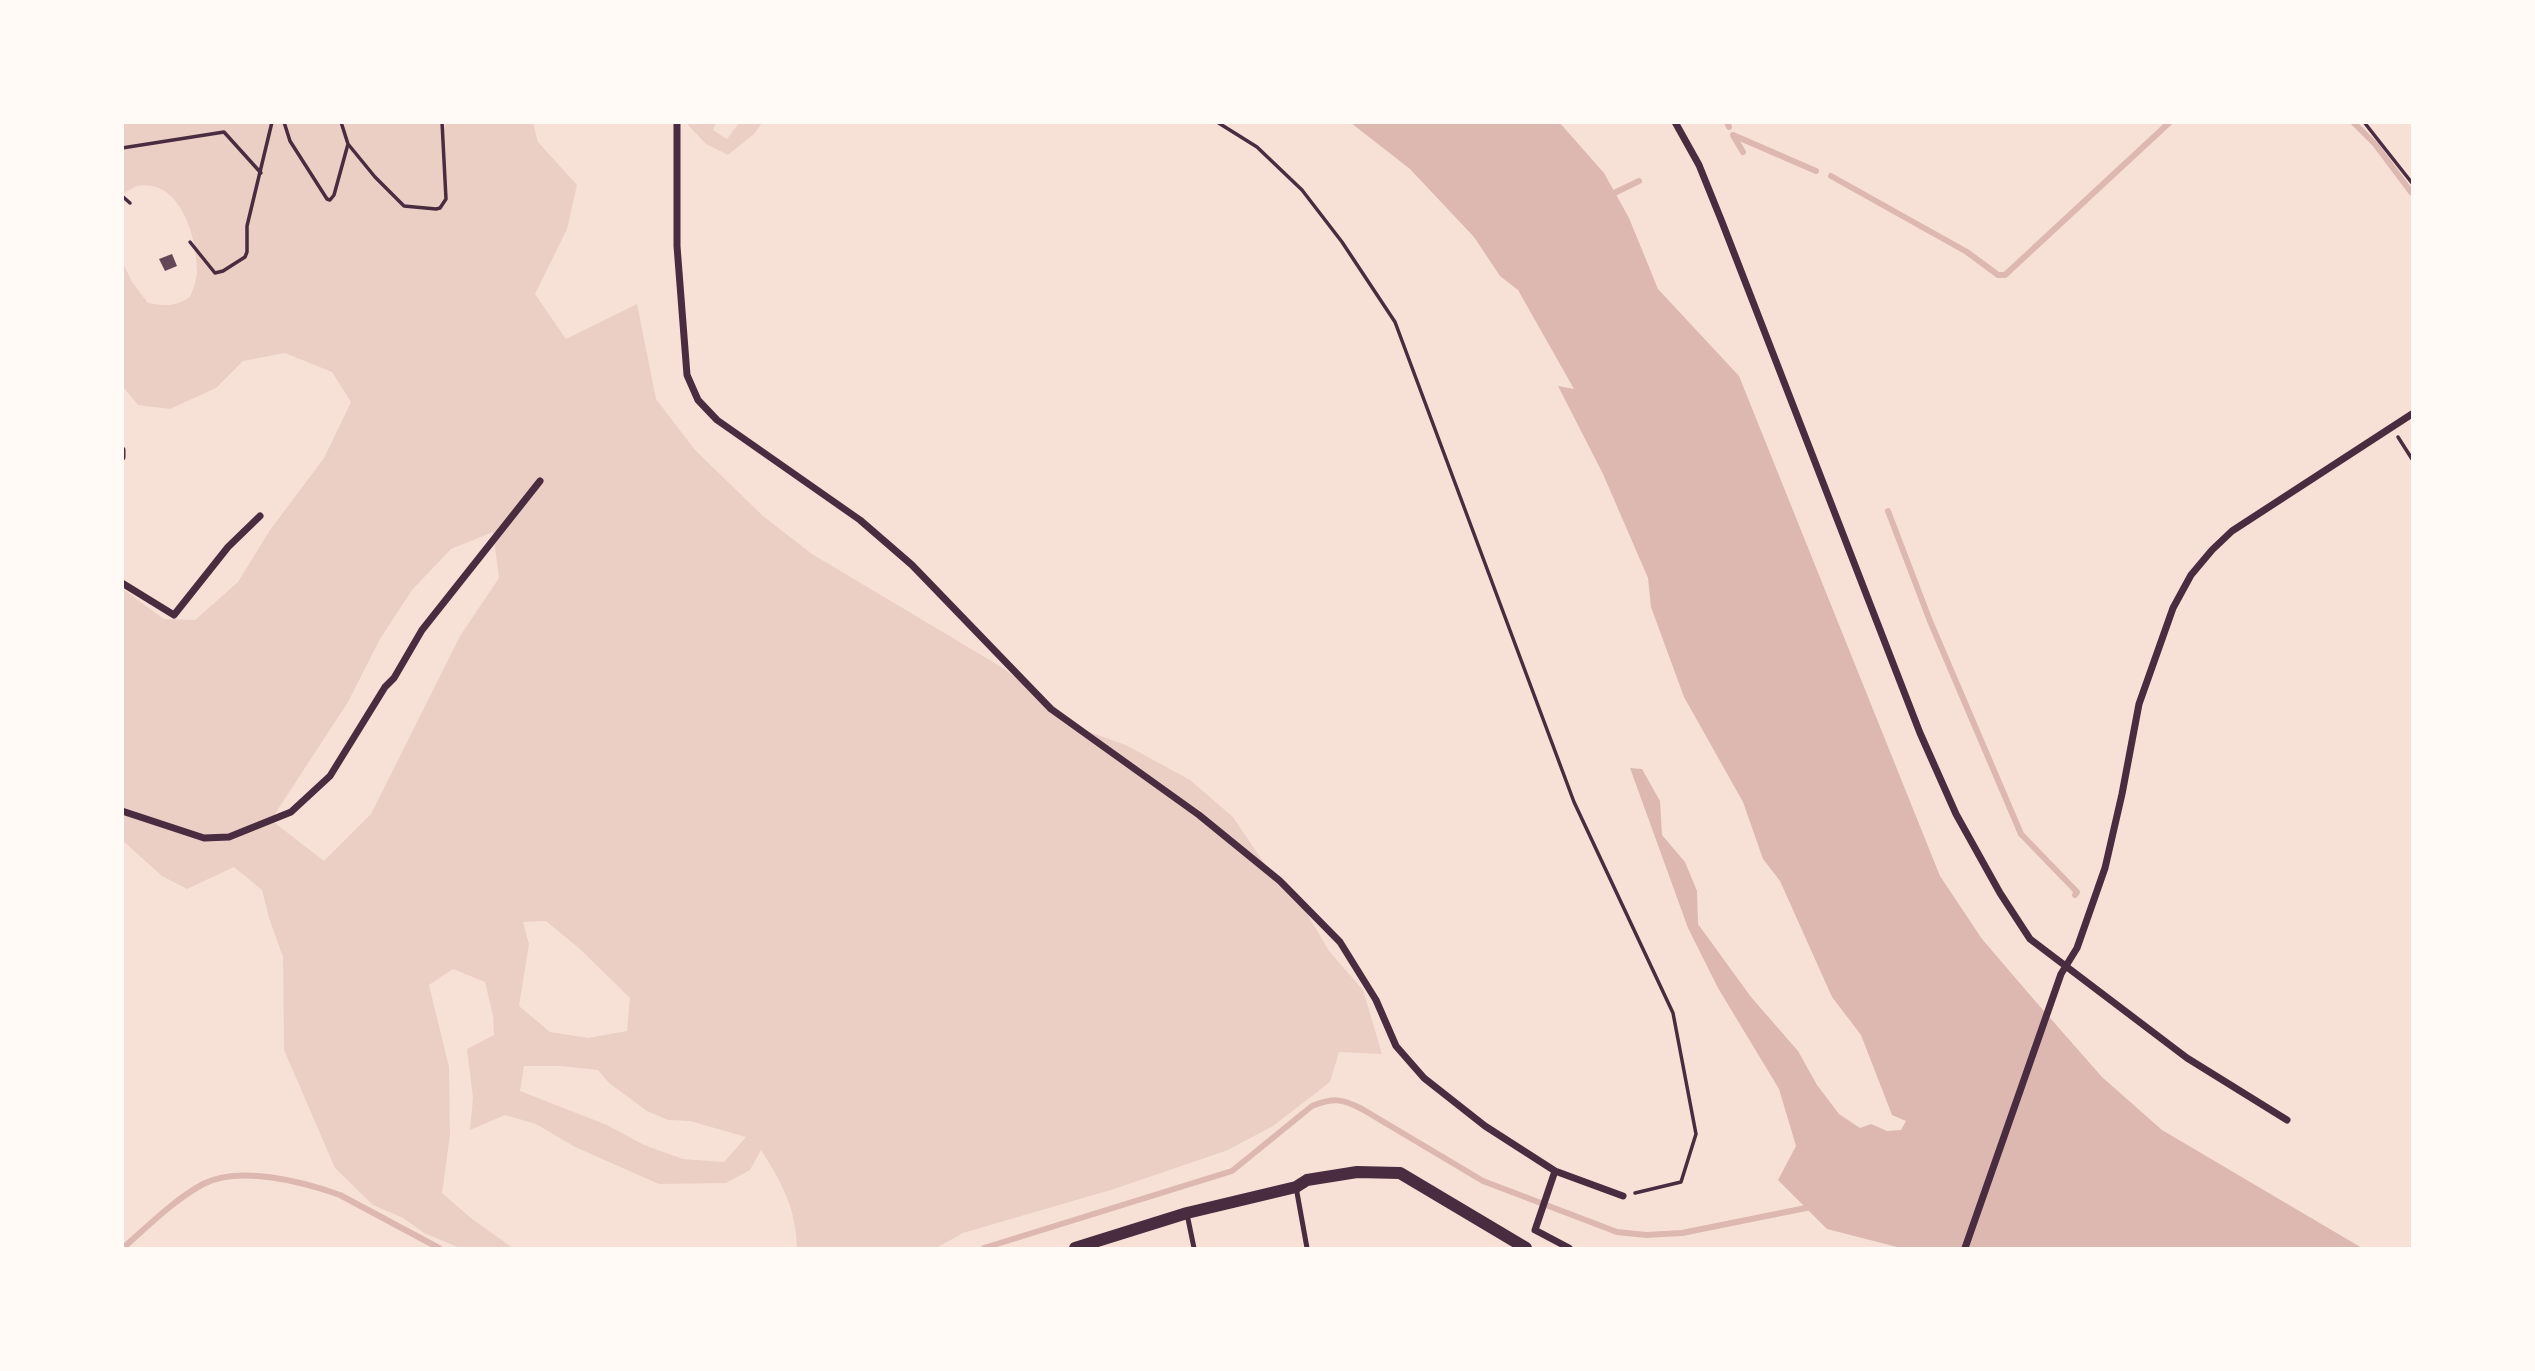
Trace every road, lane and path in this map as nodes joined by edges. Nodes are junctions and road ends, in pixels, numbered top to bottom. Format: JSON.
{"nodes":[{"id":1,"x":272,"y":122,"type":"edge"},
{"id":2,"x":284,"y":122,"type":"edge"},
{"id":3,"x":341,"y":122,"type":"edge"},
{"id":4,"x":442,"y":122,"type":"edge"},
{"id":5,"x":677,"y":122,"type":"edge"},
{"id":6,"x":1217,"y":122,"type":"edge"},
{"id":7,"x":1675,"y":122,"type":"edge"},
{"id":8,"x":2364,"y":122,"type":"edge"},
{"id":9,"x":348,"y":144,"type":"junction"},
{"id":10,"x":122,"y":148,"type":"edge"},
{"id":11,"x":261,"y":173,"type":"junction"},
{"id":12,"x":2413,"y":183,"type":"edge"},
{"id":13,"x":122,"y":196,"type":"edge"},
{"id":14,"x":130,"y":203,"type":"dead end"},
{"id":15,"x":190,"y":242,"type":"dead end"},
{"id":16,"x":2413,"y":414,"type":"edge"},
{"id":17,"x":2390,"y":427,"type":"junction"},
{"id":18,"x":122,"y":450,"type":"edge"},
{"id":19,"x":122,"y":457,"type":"edge"},
{"id":20,"x":2413,"y":459,"type":"edge"},
{"id":21,"x":540,"y":481,"type":"dead end"},
{"id":22,"x":260,"y":516,"type":"dead end"},
{"id":23,"x":122,"y":583,"type":"edge"},
{"id":24,"x":122,"y":811,"type":"edge"},
{"id":25,"x":2066,"y":965,"type":"junction"},
{"id":26,"x":2287,"y":1120,"type":"dead end"},
{"id":27,"x":1555,"y":1171,"type":"junction"},
{"id":28,"x":1296,"y":1187,"type":"junction"},
{"id":29,"x":1623,"y":1196,"type":"joint"},
{"id":30,"x":1187,"y":1213,"type":"junction"},
{"id":31,"x":1075,"y":1248,"type":"edge"},
{"id":32,"x":1194,"y":1248,"type":"edge"},
{"id":33,"x":1307,"y":1248,"type":"edge"},
{"id":34,"x":1525,"y":1248,"type":"edge"},
{"id":35,"x":1569,"y":1248,"type":"edge"},
{"id":36,"x":1965,"y":1248,"type":"edge"}],
"edges":[{"from":1,"to":11,"type":"path"},
{"from":2,"to":9,"type":"path"},
{"from":3,"to":9,"type":"path"},
{"from":4,"to":9,"type":"path"},
{"from":5,"to":27,"type":"street"},
{"from":6,"to":29,"type":"path"},
{"from":7,"to":25,"type":"street"},
{"from":8,"to":12,"type":"path"},
{"from":10,"to":11,"type":"path"},
{"from":11,"to":15,"type":"path"},
{"from":13,"to":14,"type":"path"},
{"from":16,"to":17,"type":"street"},
{"from":17,"to":20,"type":"path"},
{"from":17,"to":25,"type":"street"},
{"from":18,"to":19,"type":"street"},
{"from":21,"to":24,"type":"street"},
{"from":22,"to":23,"type":"street"},
{"from":25,"to":26,"type":"street"},
{"from":25,"to":36,"type":"street"},
{"from":27,"to":29,"type":"street"},
{"from":27,"to":35,"type":"street"},
{"from":28,"to":30,"type":"street"},
{"from":28,"to":33,"type":"lane"},
{"from":28,"to":34,"type":"street"},
{"from":30,"to":31,"type":"street"},
{"from":30,"to":32,"type":"lane"}]}
